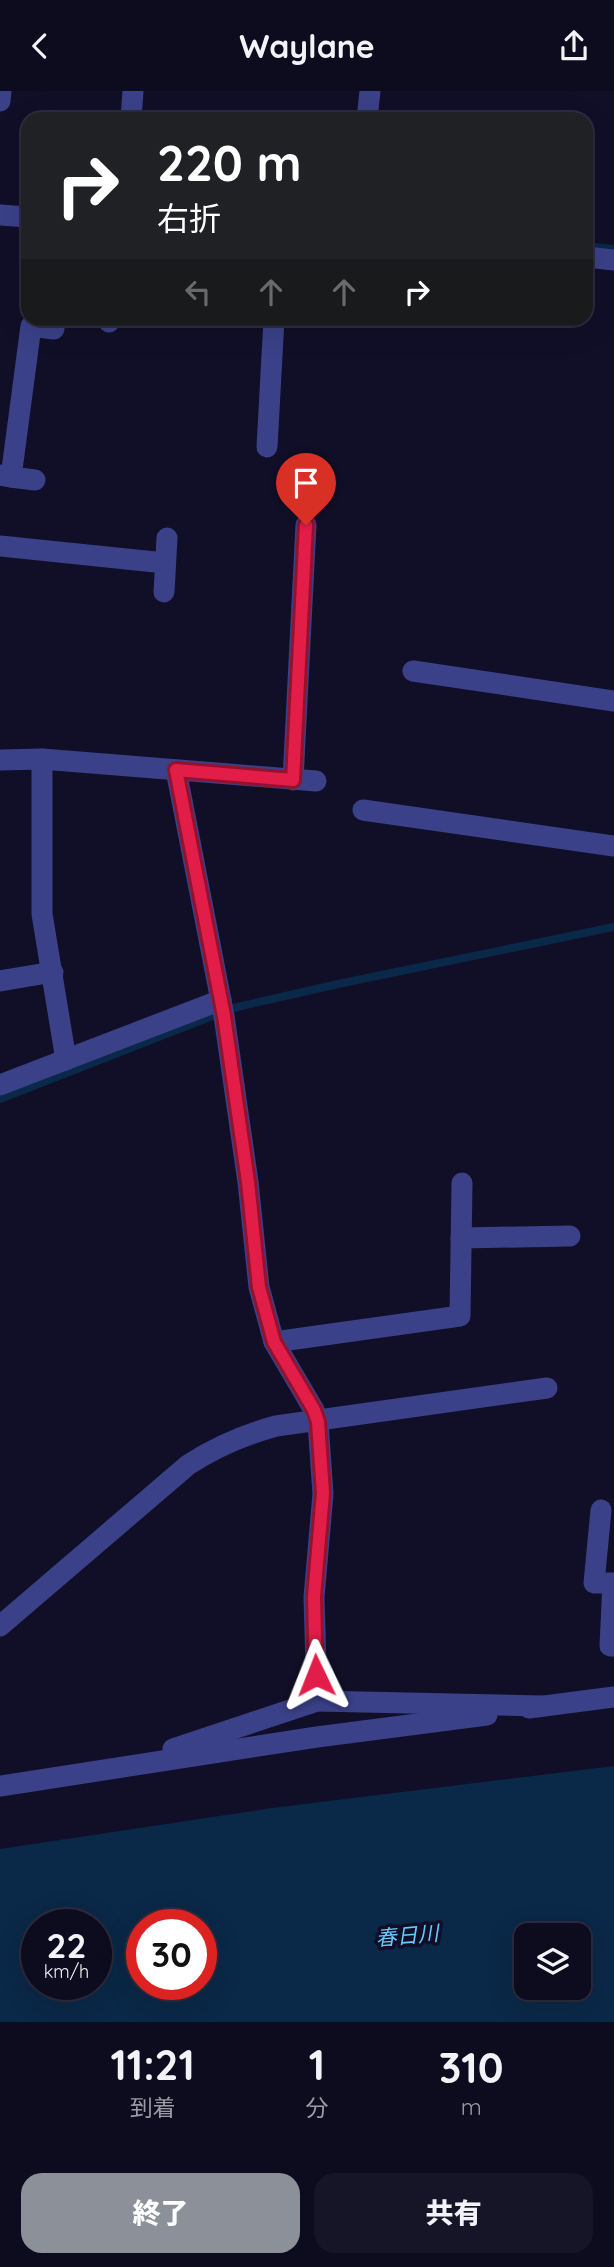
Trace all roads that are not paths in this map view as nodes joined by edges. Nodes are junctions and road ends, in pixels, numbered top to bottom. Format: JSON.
{"nodes":[{"id":1,"x":1,"y":91,"type":"edge"},
{"id":2,"x":133,"y":91,"type":"edge"},
{"id":3,"x":370,"y":91,"type":"edge"},
{"id":4,"x":0,"y":101,"type":"edge"},
{"id":5,"x":132,"y":112,"type":"edge"},
{"id":6,"x":368,"y":112,"type":"edge"},
{"id":7,"x":0,"y":215,"type":"edge"},
{"id":8,"x":21,"y":217,"type":"edge"},
{"id":9,"x":593,"y":258,"type":"edge"},
{"id":10,"x":614,"y":260,"type":"edge"},
{"id":11,"x":32,"y":326,"type":"edge"},
{"id":12,"x":38,"y":326,"type":"edge"},
{"id":13,"x":274,"y":326,"type":"edge"},
{"id":14,"x":54,"y":329,"type":"dead end"},
{"id":15,"x":267,"y":447,"type":"dead end"},
{"id":16,"x":6,"y":476,"type":"edge"},
{"id":17,"x":35,"y":480,"type":"dead end"},
{"id":18,"x":306,"y":525,"type":"dead end"},
{"id":19,"x":167,"y":538,"type":"dead end"},
{"id":20,"x":0,"y":545,"type":"edge"},
{"id":21,"x":165,"y":563,"type":"junction"},
{"id":22,"x":164,"y":591,"type":"dead end"},
{"id":23,"x":413,"y":671,"type":"dead end"},
{"id":24,"x":614,"y":701,"type":"edge"},
{"id":25,"x":42,"y":759,"type":"junction"},
{"id":26,"x":0,"y":760,"type":"edge"},
{"id":27,"x":176,"y":770,"type":"junction"},
{"id":28,"x":293,"y":780,"type":"junction"},
{"id":29,"x":316,"y":781,"type":"dead end"},
{"id":30,"x":363,"y":810,"type":"dead end"},
{"id":31,"x":614,"y":846,"type":"edge"},
{"id":32,"x":52,"y":972,"type":"junction"},
{"id":33,"x":0,"y":981,"type":"edge"},
{"id":34,"x":221,"y":1000,"type":"junction"},
{"id":35,"x":66,"y":1060,"type":"junction"},
{"id":36,"x":0,"y":1086,"type":"edge"},
{"id":37,"x":462,"y":1183,"type":"dead end"},
{"id":38,"x":570,"y":1236,"type":"dead end"},
{"id":39,"x":461,"y":1238,"type":"junction"},
{"id":40,"x":274,"y":1342,"type":"junction"},
{"id":41,"x":547,"y":1388,"type":"dead end"},
{"id":42,"x":318,"y":1422,"type":"junction"},
{"id":43,"x":601,"y":1510,"type":"dead end"},
{"id":44,"x":0,"y":1626,"type":"edge"},
{"id":45,"x":614,"y":1646,"type":"edge"},
{"id":46,"x":614,"y":1681,"type":"edge"},
{"id":47,"x":614,"y":1696,"type":"edge"},
{"id":48,"x":317,"y":1701,"type":"junction"},
{"id":49,"x":546,"y":1706,"type":"junction"},
{"id":50,"x":153,"y":1762,"type":"junction"},
{"id":51,"x":0,"y":1781,"type":"edge"},
{"id":52,"x":22,"y":1782,"type":"junction"},
{"id":53,"x":0,"y":1786,"type":"edge"}],
"edges":[{"from":1,"to":4,"type":"street"},
{"from":2,"to":5,"type":"street"},
{"from":3,"to":6,"type":"street"},
{"from":7,"to":8,"type":"street"},
{"from":9,"to":10,"type":"street"},
{"from":11,"to":16,"type":"street"},
{"from":12,"to":14,"type":"street"},
{"from":13,"to":15,"type":"street"},
{"from":16,"to":17,"type":"street"},
{"from":18,"to":28,"type":"street"},
{"from":19,"to":21,"type":"street"},
{"from":20,"to":21,"type":"street"},
{"from":21,"to":22,"type":"street"},
{"from":23,"to":24,"type":"street"},
{"from":25,"to":26,"type":"street"},
{"from":25,"to":27,"type":"street"},
{"from":25,"to":32,"type":"street"},
{"from":27,"to":28,"type":"street"},
{"from":27,"to":34,"type":"street"},
{"from":28,"to":29,"type":"street"},
{"from":30,"to":31,"type":"street"},
{"from":32,"to":33,"type":"street"},
{"from":32,"to":35,"type":"street"},
{"from":34,"to":35,"type":"street"},
{"from":34,"to":40,"type":"street"},
{"from":35,"to":36,"type":"street"},
{"from":37,"to":39,"type":"street"},
{"from":38,"to":39,"type":"street"},
{"from":39,"to":40,"type":"street"},
{"from":40,"to":42,"type":"street"},
{"from":41,"to":42,"type":"street"},
{"from":42,"to":44,"type":"street"},
{"from":42,"to":48,"type":"street"},
{"from":43,"to":45,"type":"street"},
{"from":46,"to":49,"type":"street"},
{"from":47,"to":49,"type":"street"},
{"from":48,"to":49,"type":"street"},
{"from":48,"to":50,"type":"street"},
{"from":49,"to":50,"type":"street"},
{"from":50,"to":52,"type":"street"},
{"from":51,"to":52,"type":"street"},
{"from":52,"to":53,"type":"street"}]}
